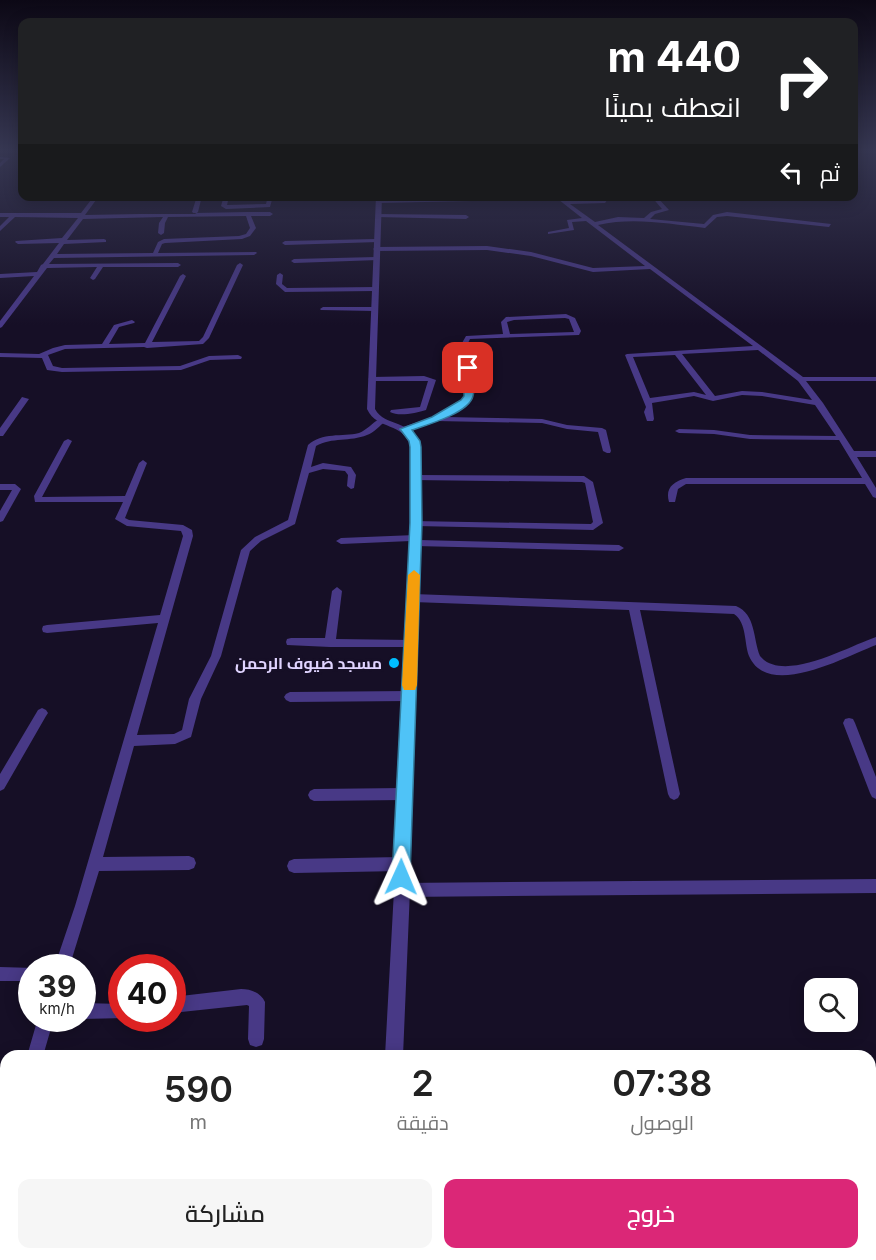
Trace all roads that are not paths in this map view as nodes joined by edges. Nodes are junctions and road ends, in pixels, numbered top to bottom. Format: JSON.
{"nodes":[{"id":1,"x":88,"y":208,"type":"edge"},
{"id":2,"x":196,"y":208,"type":"edge"},
{"id":3,"x":233,"y":208,"type":"edge"},
{"id":4,"x":269,"y":208,"type":"edge"},
{"id":5,"x":378,"y":208,"type":"edge"},
{"id":6,"x":571,"y":208,"type":"edge"},
{"id":7,"x":664,"y":208,"type":"edge"},
{"id":8,"x":269,"y":211,"type":"junction"},
{"id":9,"x":195,"y":212,"type":"dead end"},
{"id":10,"x":248,"y":214,"type":"junction"},
{"id":11,"x":0,"y":215,"type":"edge"},
{"id":12,"x":13,"y":216,"type":"junction"},
{"id":13,"x":81,"y":216,"type":"junction"},
{"id":14,"x":166,"y":216,"type":"junction"},
{"id":15,"x":378,"y":216,"type":"junction"},
{"id":16,"x":466,"y":217,"type":"dead end"},
{"id":17,"x":586,"y":219,"type":"junction"},
{"id":18,"x":645,"y":220,"type":"junction"},
{"id":19,"x":594,"y":224,"type":"junction"},
{"id":20,"x":829,"y":225,"type":"dead end"},
{"id":21,"x":0,"y":229,"type":"edge"},
{"id":22,"x":161,"y":233,"type":"dead end"},
{"id":23,"x":550,"y":233,"type":"dead end"},
{"id":24,"x":240,"y":238,"type":"junction"},
{"id":25,"x":62,"y":241,"type":"junction"},
{"id":26,"x":104,"y":241,"type":"dead end"},
{"id":27,"x":18,"y":242,"type":"dead end"},
{"id":28,"x":285,"y":243,"type":"dead end"},
{"id":29,"x":376,"y":250,"type":"junction"},
{"id":30,"x":235,"y":253,"type":"junction"},
{"id":31,"x":254,"y":253,"type":"dead end"},
{"id":32,"x":155,"y":254,"type":"junction"},
{"id":33,"x":51,"y":256,"type":"junction"},
{"id":34,"x":294,"y":261,"type":"dead end"},
{"id":35,"x":178,"y":265,"type":"dead end"},
{"id":36,"x":240,"y":265,"type":"dead end"},
{"id":37,"x":44,"y":266,"type":"junction"},
{"id":38,"x":101,"y":266,"type":"junction"},
{"id":39,"x":651,"y":267,"type":"junction"},
{"id":40,"x":38,"y":274,"type":"junction"},
{"id":41,"x":280,"y":275,"type":"dead end"},
{"id":42,"x":0,"y":276,"type":"edge"},
{"id":43,"x":183,"y":276,"type":"dead end"},
{"id":44,"x":93,"y":278,"type":"dead end"},
{"id":45,"x":375,"y":289,"type":"junction"},
{"id":46,"x":323,"y":309,"type":"dead end"},
{"id":47,"x":374,"y":309,"type":"junction"},
{"id":48,"x":3,"y":318,"type":"edge"},
{"id":49,"x":132,"y":322,"type":"dead end"},
{"id":50,"x":0,"y":326,"type":"edge"},
{"id":51,"x":507,"y":336,"type":"junction"},
{"id":52,"x":147,"y":346,"type":"junction"},
{"id":53,"x":104,"y":347,"type":"junction"},
{"id":54,"x":758,"y":348,"type":"junction"},
{"id":55,"x":677,"y":352,"type":"junction"},
{"id":56,"x":45,"y":355,"type":"junction"},
{"id":57,"x":0,"y":356,"type":"edge"},
{"id":58,"x":238,"y":357,"type":"dead end"},
{"id":59,"x":372,"y":379,"type":"junction"},
{"id":60,"x":801,"y":379,"type":"junction"},
{"id":61,"x":876,"y":379,"type":"edge"},
{"id":62,"x":704,"y":386,"type":"junction"},
{"id":63,"x":694,"y":394,"type":"junction"},
{"id":64,"x":25,"y":399,"type":"dead end"},
{"id":65,"x":713,"y":399,"type":"junction"},
{"id":66,"x":647,"y":400,"type":"junction"},
{"id":67,"x":819,"y":403,"type":"junction"},
{"id":68,"x":394,"y":412,"type":"dead end"},
{"id":69,"x":435,"y":419,"type":"junction"},
{"id":70,"x":650,"y":419,"type":"dead end"},
{"id":71,"x":382,"y":421,"type":"junction"},
{"id":72,"x":406,"y":429,"type":"junction"},
{"id":73,"x":679,"y":431,"type":"dead end"},
{"id":74,"x":0,"y":434,"type":"edge"},
{"id":75,"x":841,"y":438,"type":"junction"},
{"id":76,"x":68,"y":441,"type":"dead end"},
{"id":77,"x":607,"y":451,"type":"dead end"},
{"id":78,"x":851,"y":454,"type":"junction"},
{"id":79,"x":876,"y":454,"type":"edge"},
{"id":80,"x":142,"y":463,"type":"dead end"},
{"id":81,"x":306,"y":471,"type":"junction"},
{"id":82,"x":416,"y":478,"type":"junction"},
{"id":83,"x":867,"y":481,"type":"junction"},
{"id":84,"x":351,"y":486,"type":"dead end"},
{"id":85,"x":0,"y":487,"type":"edge"},
{"id":86,"x":876,"y":495,"type":"edge"},
{"id":87,"x":127,"y":500,"type":"junction"},
{"id":88,"x":672,"y":500,"type":"dead end"},
{"id":89,"x":0,"y":519,"type":"edge"},
{"id":90,"x":416,"y":523,"type":"junction"},
{"id":91,"x":415,"y":541,"type":"junction"},
{"id":92,"x":341,"y":542,"type":"dead end"},
{"id":93,"x":619,"y":548,"type":"dead end"},
{"id":94,"x":337,"y":591,"type":"dead end"},
{"id":95,"x":413,"y":598,"type":"junction"},
{"id":96,"x":634,"y":607,"type":"junction"},
{"id":97,"x":164,"y":620,"type":"junction"},
{"id":98,"x":47,"y":629,"type":"dead end"},
{"id":99,"x":876,"y":641,"type":"edge"},
{"id":100,"x":291,"y":642,"type":"dead end"},
{"id":101,"x":330,"y":643,"type":"junction"},
{"id":102,"x":411,"y":644,"type":"junction"},
{"id":103,"x":409,"y":696,"type":"junction"},
{"id":104,"x":290,"y":697,"type":"dead end"},
{"id":105,"x":42,"y":713,"type":"dead end"},
{"id":106,"x":849,"y":723,"type":"dead end"},
{"id":107,"x":128,"y":741,"type":"junction"},
{"id":108,"x":0,"y":785,"type":"edge"},
{"id":109,"x":876,"y":793,"type":"edge"},
{"id":110,"x":403,"y":794,"type":"junction"},
{"id":111,"x":674,"y":794,"type":"dead end"},
{"id":112,"x":314,"y":795,"type":"dead end"},
{"id":113,"x":189,"y":863,"type":"dead end"},
{"id":114,"x":94,"y":864,"type":"junction"},
{"id":115,"x":401,"y":864,"type":"junction"},
{"id":116,"x":294,"y":866,"type":"dead end"},
{"id":117,"x":876,"y":886,"type":"edge"},
{"id":118,"x":402,"y":890,"type":"junction"},
{"id":119,"x":65,"y":954,"type":"edge"},
{"id":120,"x":0,"y":974,"type":"edge"},
{"id":121,"x":18,"y":974,"type":"edge"},
{"id":122,"x":186,"y":1003,"type":"edge"},
{"id":123,"x":42,"y":1032,"type":"edge"},
{"id":124,"x":256,"y":1039,"type":"dead end"},
{"id":125,"x":38,"y":1050,"type":"edge"},
{"id":126,"x":394,"y":1050,"type":"edge"}],
"edges":[{"from":1,"to":13,"type":"street"},
{"from":2,"to":9,"type":"street"},
{"from":3,"to":8,"type":"street"},
{"from":4,"to":8,"type":"street"},
{"from":5,"to":15,"type":"street"},
{"from":6,"to":17,"type":"street"},
{"from":7,"to":18,"type":"street"},
{"from":8,"to":10,"type":"street"},
{"from":10,"to":14,"type":"street"},
{"from":10,"to":24,"type":"street"},
{"from":11,"to":12,"type":"street"},
{"from":12,"to":13,"type":"street"},
{"from":12,"to":21,"type":"street"},
{"from":13,"to":14,"type":"street"},
{"from":13,"to":25,"type":"street"},
{"from":14,"to":22,"type":"street"},
{"from":15,"to":16,"type":"street"},
{"from":15,"to":29,"type":"street"},
{"from":17,"to":19,"type":"street"},
{"from":17,"to":23,"type":"street"},
{"from":18,"to":19,"type":"street"},
{"from":18,"to":20,"type":"street"},
{"from":19,"to":39,"type":"street"},
{"from":24,"to":30,"type":"street"},
{"from":24,"to":32,"type":"street"},
{"from":25,"to":26,"type":"street"},
{"from":25,"to":27,"type":"street"},
{"from":25,"to":33,"type":"street"},
{"from":28,"to":29,"type":"street"},
{"from":29,"to":34,"type":"street"},
{"from":29,"to":39,"type":"street"},
{"from":29,"to":45,"type":"street"},
{"from":30,"to":31,"type":"street"},
{"from":30,"to":32,"type":"street"},
{"from":32,"to":33,"type":"street"},
{"from":33,"to":37,"type":"street"},
{"from":35,"to":38,"type":"street"},
{"from":36,"to":52,"type":"street"},
{"from":37,"to":38,"type":"street"},
{"from":37,"to":40,"type":"street"},
{"from":38,"to":44,"type":"street"},
{"from":39,"to":54,"type":"street"},
{"from":40,"to":42,"type":"street"},
{"from":40,"to":48,"type":"street"},
{"from":41,"to":45,"type":"street"},
{"from":43,"to":52,"type":"street"},
{"from":45,"to":47,"type":"street"},
{"from":46,"to":47,"type":"street"},
{"from":47,"to":59,"type":"street"},
{"from":48,"to":50,"type":"street"},
{"from":49,"to":53,"type":"street"},
{"from":51,"to":51,"type":"street"},
{"from":51,"to":69,"type":"street"},
{"from":52,"to":53,"type":"street"},
{"from":53,"to":56,"type":"street"},
{"from":54,"to":55,"type":"street"},
{"from":54,"to":60,"type":"street"},
{"from":55,"to":62,"type":"street"},
{"from":55,"to":66,"type":"street"},
{"from":56,"to":57,"type":"street"},
{"from":56,"to":58,"type":"street"},
{"from":59,"to":68,"type":"street"},
{"from":59,"to":71,"type":"street"},
{"from":60,"to":61,"type":"street"},
{"from":60,"to":67,"type":"street"},
{"from":62,"to":63,"type":"street"},
{"from":62,"to":65,"type":"street"},
{"from":63,"to":65,"type":"street"},
{"from":63,"to":66,"type":"street"},
{"from":64,"to":74,"type":"street"},
{"from":65,"to":67,"type":"street"},
{"from":66,"to":70,"type":"street"},
{"from":67,"to":75,"type":"street"},
{"from":69,"to":72,"type":"street"},
{"from":69,"to":77,"type":"street"},
{"from":71,"to":72,"type":"street"},
{"from":71,"to":81,"type":"street"},
{"from":72,"to":82,"type":"street"},
{"from":73,"to":75,"type":"street"},
{"from":75,"to":78,"type":"street"},
{"from":76,"to":87,"type":"street"},
{"from":78,"to":79,"type":"street"},
{"from":78,"to":83,"type":"street"},
{"from":80,"to":87,"type":"street"},
{"from":81,"to":84,"type":"street"},
{"from":81,"to":107,"type":"street"},
{"from":82,"to":90,"type":"street"},
{"from":82,"to":90,"type":"street"},
{"from":83,"to":86,"type":"street"},
{"from":83,"to":88,"type":"street"},
{"from":85,"to":89,"type":"street"},
{"from":87,"to":97,"type":"street"},
{"from":90,"to":91,"type":"street"},
{"from":91,"to":92,"type":"street"},
{"from":91,"to":93,"type":"street"},
{"from":91,"to":95,"type":"street"},
{"from":94,"to":101,"type":"street"},
{"from":95,"to":96,"type":"street"},
{"from":95,"to":102,"type":"street"},
{"from":96,"to":99,"type":"street"},
{"from":96,"to":111,"type":"street"},
{"from":97,"to":98,"type":"street"},
{"from":97,"to":107,"type":"street"},
{"from":100,"to":101,"type":"street"},
{"from":101,"to":102,"type":"street"},
{"from":102,"to":103,"type":"street"},
{"from":103,"to":104,"type":"street"},
{"from":103,"to":110,"type":"street"},
{"from":105,"to":108,"type":"street"},
{"from":106,"to":109,"type":"street"},
{"from":107,"to":114,"type":"street"},
{"from":110,"to":112,"type":"street"},
{"from":110,"to":115,"type":"street"},
{"from":113,"to":114,"type":"street"},
{"from":114,"to":119,"type":"street"},
{"from":115,"to":116,"type":"street"},
{"from":115,"to":118,"type":"street"},
{"from":117,"to":118,"type":"street"},
{"from":118,"to":126,"type":"street"},
{"from":120,"to":121,"type":"street"},
{"from":122,"to":124,"type":"street"},
{"from":123,"to":125,"type":"street"}]}
